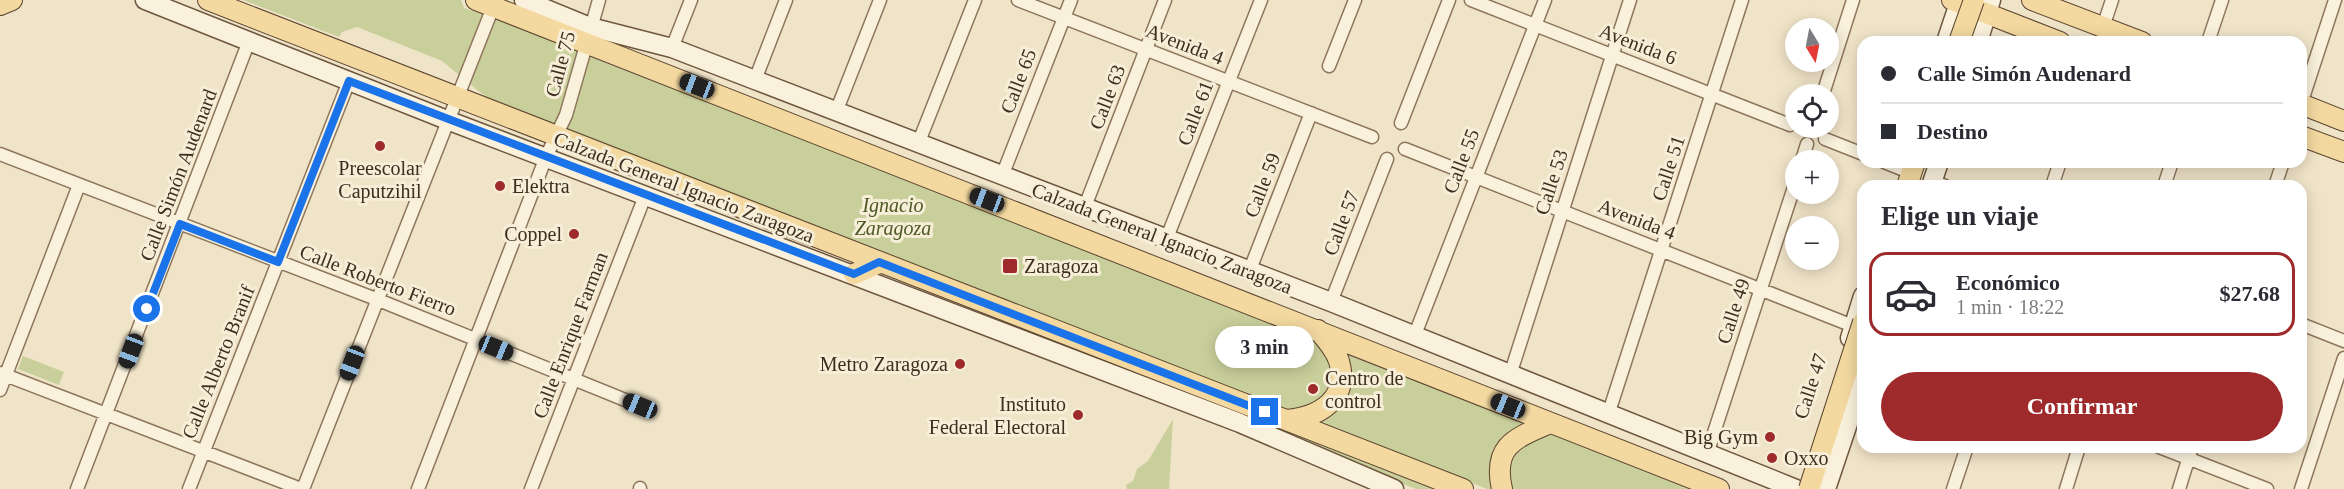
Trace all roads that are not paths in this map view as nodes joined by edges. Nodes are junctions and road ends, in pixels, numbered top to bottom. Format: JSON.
{"nodes":[{"id":1,"x":12,"y":0,"type":"edge"},
{"id":2,"x":145,"y":0,"type":"edge"},
{"id":3,"x":208,"y":0,"type":"edge"},
{"id":4,"x":524,"y":0,"type":"edge"},
{"id":5,"x":599,"y":0,"type":"edge"},
{"id":6,"x":691,"y":0,"type":"edge"},
{"id":7,"x":786,"y":0,"type":"edge"},
{"id":8,"x":880,"y":0,"type":"edge"},
{"id":9,"x":975,"y":0,"type":"edge"},
{"id":10,"x":1018,"y":0,"type":"edge"},
{"id":11,"x":1071,"y":0,"type":"edge"},
{"id":12,"x":1165,"y":0,"type":"edge"},
{"id":13,"x":1261,"y":0,"type":"edge"},
{"id":14,"x":1355,"y":0,"type":"edge"},
{"id":15,"x":1449,"y":0,"type":"edge"},
{"id":16,"x":1472,"y":0,"type":"edge"},
{"id":17,"x":1545,"y":0,"type":"edge"},
{"id":18,"x":1630,"y":0,"type":"edge"},
{"id":19,"x":1742,"y":0,"type":"edge"},
{"id":20,"x":1853,"y":0,"type":"edge"},
{"id":21,"x":2032,"y":0,"type":"edge"},
{"id":22,"x":2112,"y":0,"type":"edge"},
{"id":23,"x":2222,"y":0,"type":"edge"},
{"id":24,"x":2335,"y":0,"type":"edge"},
{"id":25,"x":488,"y":2,"type":"edge"},
{"id":26,"x":1970,"y":3,"type":"edge"},
{"id":27,"x":0,"y":5,"type":"edge"},
{"id":28,"x":1064,"y":18,"type":"junction"},
{"id":29,"x":1535,"y":25,"type":"junction"},
{"id":30,"x":2103,"y":27,"type":"junction"},
{"id":31,"x":588,"y":34,"type":"junction"},
{"id":32,"x":1950,"y":36,"type":"edge"},
{"id":33,"x":1961,"y":36,"type":"edge"},
{"id":34,"x":1977,"y":36,"type":"edge"},
{"id":35,"x":2046,"y":36,"type":"edge"},
{"id":36,"x":2126,"y":36,"type":"edge"},
{"id":37,"x":2210,"y":36,"type":"edge"},
{"id":38,"x":249,"y":42,"type":"junction"},
{"id":39,"x":672,"y":48,"type":"junction"},
{"id":40,"x":1146,"y":50,"type":"junction"},
{"id":41,"x":1612,"y":55,"type":"junction"},
{"id":42,"x":1329,"y":66,"type":"dead end"},
{"id":43,"x":755,"y":80,"type":"junction"},
{"id":44,"x":349,"y":81,"type":"junction"},
{"id":45,"x":1229,"y":81,"type":"junction"},
{"id":46,"x":1826,"y":84,"type":"edge"},
{"id":47,"x":2307,"y":86,"type":"edge"},
{"id":48,"x":1712,"y":94,"type":"junction"},
{"id":49,"x":456,"y":99,"type":"junction"},
{"id":50,"x":2307,"y":106,"type":"edge"},
{"id":51,"x":836,"y":112,"type":"junction"},
{"id":52,"x":1311,"y":113,"type":"junction"},
{"id":53,"x":447,"y":120,"type":"junction"},
{"id":54,"x":2344,"y":121,"type":"edge"},
{"id":55,"x":1401,"y":123,"type":"dead end"},
{"id":56,"x":1785,"y":123,"type":"edge"},
{"id":57,"x":556,"y":137,"type":"junction"},
{"id":58,"x":1372,"y":137,"type":"dead end"},
{"id":59,"x":2307,"y":138,"type":"edge"},
{"id":60,"x":1825,"y":139,"type":"dead end"},
{"id":61,"x":918,"y":144,"type":"junction"},
{"id":62,"x":1807,"y":144,"type":"dead end"},
{"id":63,"x":1406,"y":149,"type":"dead end"},
{"id":64,"x":1805,"y":150,"type":"edge"},
{"id":65,"x":1857,"y":152,"type":"edge"},
{"id":66,"x":2344,"y":152,"type":"edge"},
{"id":67,"x":0,"y":154,"type":"edge"},
{"id":68,"x":546,"y":157,"type":"junction"},
{"id":69,"x":1387,"y":159,"type":"dead end"},
{"id":70,"x":1002,"y":176,"type":"junction"},
{"id":71,"x":1476,"y":177,"type":"junction"},
{"id":72,"x":79,"y":185,"type":"junction"},
{"id":73,"x":645,"y":196,"type":"junction"},
{"id":74,"x":1788,"y":204,"type":"edge"},
{"id":75,"x":1084,"y":209,"type":"junction"},
{"id":76,"x":1562,"y":211,"type":"junction"},
{"id":77,"x":180,"y":224,"type":"junction"},
{"id":78,"x":1166,"y":240,"type":"junction"},
{"id":79,"x":846,"y":249,"type":"junction"},
{"id":80,"x":1662,"y":250,"type":"junction"},
{"id":81,"x":278,"y":262,"type":"junction"},
{"id":82,"x":879,"y":262,"type":"junction"},
{"id":83,"x":1249,"y":272,"type":"junction"},
{"id":84,"x":852,"y":274,"type":"junction"},
{"id":85,"x":1760,"y":289,"type":"junction"},
{"id":86,"x":376,"y":299,"type":"junction"},
{"id":87,"x":1331,"y":302,"type":"junction"},
{"id":88,"x":1857,"y":324,"type":"edge"},
{"id":89,"x":2307,"y":326,"type":"edge"},
{"id":90,"x":1857,"y":327,"type":"edge"},
{"id":91,"x":1857,"y":327,"type":"edge"},
{"id":92,"x":1318,"y":330,"type":"junction"},
{"id":93,"x":1414,"y":337,"type":"junction"},
{"id":94,"x":477,"y":340,"type":"junction"},
{"id":95,"x":2344,"y":341,"type":"edge"},
{"id":96,"x":2344,"y":358,"type":"edge"},
{"id":97,"x":3,"y":374,"type":"edge"},
{"id":98,"x":1510,"y":375,"type":"junction"},
{"id":99,"x":573,"y":379,"type":"junction"},
{"id":100,"x":0,"y":390,"type":"edge"},
{"id":101,"x":1857,"y":397,"type":"edge"},
{"id":102,"x":640,"y":406,"type":"dead end"},
{"id":103,"x":106,"y":415,"type":"junction"},
{"id":104,"x":1608,"y":416,"type":"junction"},
{"id":105,"x":1857,"y":419,"type":"edge"},
{"id":106,"x":1287,"y":420,"type":"junction"},
{"id":107,"x":1550,"y":423,"type":"junction"},
{"id":108,"x":1814,"y":446,"type":"junction"},
{"id":109,"x":203,"y":451,"type":"junction"},
{"id":110,"x":1965,"y":453,"type":"edge"},
{"id":111,"x":2077,"y":453,"type":"edge"},
{"id":112,"x":2190,"y":453,"type":"edge"},
{"id":113,"x":1707,"y":454,"type":"junction"},
{"id":114,"x":1845,"y":456,"type":"junction"},
{"id":115,"x":1383,"y":487,"type":"edge"},
{"id":116,"x":76,"y":489,"type":"edge"},
{"id":117,"x":189,"y":489,"type":"edge"},
{"id":118,"x":302,"y":489,"type":"edge"},
{"id":119,"x":418,"y":489,"type":"edge"},
{"id":120,"x":531,"y":489,"type":"edge"},
{"id":121,"x":1463,"y":489,"type":"edge"},
{"id":122,"x":1502,"y":489,"type":"edge"},
{"id":123,"x":1719,"y":489,"type":"edge"},
{"id":124,"x":1796,"y":489,"type":"edge"},
{"id":125,"x":1802,"y":489,"type":"edge"},
{"id":126,"x":1809,"y":489,"type":"edge"},
{"id":127,"x":1826,"y":489,"type":"edge"},
{"id":128,"x":1835,"y":489,"type":"edge"},
{"id":129,"x":1953,"y":489,"type":"edge"},
{"id":130,"x":2066,"y":489,"type":"edge"},
{"id":131,"x":2179,"y":489,"type":"edge"},
{"id":132,"x":2266,"y":489,"type":"edge"},
{"id":133,"x":2301,"y":489,"type":"edge"}],
"edges":[{"from":1,"to":27,"type":"main road"},
{"from":2,"to":38,"type":"main road","name":"Calzada General Ignacio Zaragoza"},
{"from":3,"to":49,"type":"main road","name":"Calzada General Ignacio Zaragoza"},
{"from":4,"to":31,"type":"main road","name":"Calzada General Ignacio Zaragoza"},
{"from":5,"to":31,"type":"street","name":"Calle 75"},
{"from":6,"to":39,"type":"street"},
{"from":7,"to":43,"type":"street"},
{"from":8,"to":51,"type":"street"},
{"from":9,"to":61,"type":"street"},
{"from":10,"to":28,"type":"street","name":"Avenida 4"},
{"from":11,"to":28,"type":"street","name":"Calle 65"},
{"from":12,"to":40,"type":"street","name":"Calle 63"},
{"from":13,"to":45,"type":"street","name":"Calle 61"},
{"from":14,"to":42,"type":"street"},
{"from":15,"to":55,"type":"street"},
{"from":16,"to":29,"type":"street","name":"Avenida 6"},
{"from":17,"to":29,"type":"street","name":"Calle 55"},
{"from":18,"to":41,"type":"street","name":"Calle 53"},
{"from":19,"to":48,"type":"street","name":"Calle 51"},
{"from":20,"to":46,"type":"street"},
{"from":21,"to":30,"type":"main road"},
{"from":22,"to":30,"type":"street"},
{"from":23,"to":37,"type":"street"},
{"from":24,"to":47,"type":"street"},
{"from":25,"to":31,"type":"main road","name":"Calzada General Ignacio Zaragoza"},
{"from":25,"to":49,"type":"street"},
{"from":26,"to":32,"type":"main road"},
{"from":26,"to":33,"type":"main road","bridge":true},
{"from":26,"to":34,"type":"main road"},
{"from":26,"to":35,"type":"main road"},
{"from":28,"to":40,"type":"street","name":"Avenida 4"},
{"from":28,"to":70,"type":"street","name":"Calle 65"},
{"from":29,"to":41,"type":"street","name":"Avenida 6"},
{"from":29,"to":71,"type":"street","name":"Calle 55"},
{"from":30,"to":36,"type":"main road"},
{"from":31,"to":39,"type":"main road","name":"Calzada General Ignacio Zaragoza"},
{"from":31,"to":57,"type":"street","name":"Calle 75"},
{"from":31,"to":92,"type":"main road","name":"Calzada General Ignacio Zaragoza"},
{"from":38,"to":44,"type":"main road","name":"Calzada General Ignacio Zaragoza"},
{"from":38,"to":77,"type":"street","name":"Calle Simón Audenard"},
{"from":39,"to":43,"type":"main road","name":"Calzada General Ignacio Zaragoza"},
{"from":40,"to":45,"type":"street","name":"Avenida 4"},
{"from":40,"to":75,"type":"street","name":"Calle 63"},
{"from":41,"to":48,"type":"street","name":"Avenida 6"},
{"from":41,"to":76,"type":"street","name":"Calle 53"},
{"from":43,"to":51,"type":"main road","name":"Calzada General Ignacio Zaragoza"},
{"from":44,"to":53,"type":"main road","name":"Calzada General Ignacio Zaragoza"},
{"from":44,"to":81,"type":"street","name":"Calle Alberto Branif"},
{"from":45,"to":52,"type":"street","name":"Avenida 4"},
{"from":45,"to":78,"type":"street","name":"Calle 61"},
{"from":48,"to":56,"type":"street","name":"Avenida 6"},
{"from":48,"to":80,"type":"street","name":"Calle 51"},
{"from":49,"to":53,"type":"street"},
{"from":49,"to":57,"type":"main road","name":"Calzada General Ignacio Zaragoza"},
{"from":50,"to":54,"type":"main road"},
{"from":51,"to":61,"type":"main road","name":"Calzada General Ignacio Zaragoza"},
{"from":52,"to":58,"type":"street","name":"Avenida 4"},
{"from":52,"to":83,"type":"street","name":"Calle 59"},
{"from":53,"to":68,"type":"main road","name":"Calzada General Ignacio Zaragoza"},
{"from":53,"to":86,"type":"street"},
{"from":57,"to":68,"type":"street","name":"Calle 75"},
{"from":57,"to":79,"type":"main road","name":"Calzada General Ignacio Zaragoza"},
{"from":59,"to":66,"type":"main road"},
{"from":60,"to":65,"type":"street"},
{"from":61,"to":70,"type":"main road","name":"Calzada General Ignacio Zaragoza"},
{"from":62,"to":64,"type":"street"},
{"from":63,"to":71,"type":"street","name":"Avenida 4"},
{"from":67,"to":72,"type":"street","name":"Calle Roberto Fierro"},
{"from":68,"to":73,"type":"main road","name":"Calzada General Ignacio Zaragoza"},
{"from":68,"to":94,"type":"street","name":"Calle 75"},
{"from":69,"to":87,"type":"street","name":"Calle 57"},
{"from":70,"to":75,"type":"main road","name":"Calzada General Ignacio Zaragoza"},
{"from":71,"to":76,"type":"street","name":"Avenida 4"},
{"from":71,"to":93,"type":"street","name":"Calle 55"},
{"from":72,"to":77,"type":"street","name":"Calle Roberto Fierro"},
{"from":72,"to":97,"type":"street"},
{"from":73,"to":84,"type":"main road","name":"Calzada General Ignacio Zaragoza"},
{"from":73,"to":99,"type":"street","name":"Calle Enrique Farman"},
{"from":74,"to":85,"type":"street","name":"Calle 49"},
{"from":75,"to":78,"type":"main road","name":"Calzada General Ignacio Zaragoza"},
{"from":76,"to":80,"type":"street","name":"Avenida 4"},
{"from":76,"to":98,"type":"street","name":"Calle 53"},
{"from":77,"to":81,"type":"street","name":"Calle Roberto Fierro"},
{"from":77,"to":103,"type":"street","name":"Calle Simón Audenard"},
{"from":78,"to":83,"type":"main road","name":"Calzada General Ignacio Zaragoza"},
{"from":79,"to":82,"type":"main road","name":"Calzada General Ignacio Zaragoza"},
{"from":79,"to":84,"type":"main road"},
{"from":80,"to":85,"type":"street","name":"Avenida 4"},
{"from":80,"to":104,"type":"street","name":"Calle 51"},
{"from":81,"to":86,"type":"street","name":"Calle Roberto Fierro"},
{"from":81,"to":109,"type":"street","name":"Calle Alberto Branif"},
{"from":82,"to":84,"type":"main road"},
{"from":82,"to":106,"type":"main road","name":"Calzada General Ignacio Zaragoza"},
{"from":83,"to":87,"type":"main road","name":"Calzada General Ignacio Zaragoza"},
{"from":84,"to":115,"type":"main road","name":"Calzada General Ignacio Zaragoza"},
{"from":85,"to":88,"type":"street","name":"Avenida 4"},
{"from":85,"to":113,"type":"street","name":"Calle 49"},
{"from":86,"to":94,"type":"street","name":"Calle Roberto Fierro"},
{"from":86,"to":118,"type":"street"},
{"from":87,"to":93,"type":"main road","name":"Calzada General Ignacio Zaragoza"},
{"from":89,"to":95,"type":"street"},
{"from":90,"to":108,"type":"main road","name":"Calle 47"},
{"from":91,"to":126,"type":"main road","bridge":true},
{"from":92,"to":106,"type":"main road"},
{"from":92,"to":107,"type":"main road","name":"Calzada General Ignacio Zaragoza"},
{"from":93,"to":98,"type":"main road","name":"Calzada General Ignacio Zaragoza"},
{"from":94,"to":99,"type":"street","name":"Calle Roberto Fierro"},
{"from":94,"to":119,"type":"street","name":"Calle 75"},
{"from":96,"to":133,"type":"street"},
{"from":97,"to":100,"type":"street"},
{"from":97,"to":103,"type":"street"},
{"from":98,"to":104,"type":"main road","name":"Calzada General Ignacio Zaragoza"},
{"from":99,"to":102,"type":"street","name":"Calle Roberto Fierro"},
{"from":99,"to":120,"type":"street","name":"Calle Enrique Farman"},
{"from":101,"to":127,"type":"main road","bridge":true},
{"from":103,"to":109,"type":"street"},
{"from":103,"to":116,"type":"street","name":"Calle Simón Audenard"},
{"from":104,"to":113,"type":"main road","name":"Calzada General Ignacio Zaragoza"},
{"from":105,"to":114,"type":"main road"},
{"from":106,"to":121,"type":"main road","name":"Calzada General Ignacio Zaragoza"},
{"from":107,"to":122,"type":"main road"},
{"from":107,"to":123,"type":"main road","name":"Calzada General Ignacio Zaragoza"},
{"from":108,"to":114,"type":"main road"},
{"from":108,"to":125,"type":"main road","name":"Calle 47"},
{"from":109,"to":117,"type":"street","name":"Calle Alberto Branif"},
{"from":109,"to":118,"type":"street"},
{"from":110,"to":129,"type":"street"},
{"from":111,"to":130,"type":"street"},
{"from":112,"to":131,"type":"street"},
{"from":112,"to":132,"type":"street"},
{"from":113,"to":124,"type":"main road","name":"Calzada General Ignacio Zaragoza"},
{"from":114,"to":128,"type":"main road"}]}
